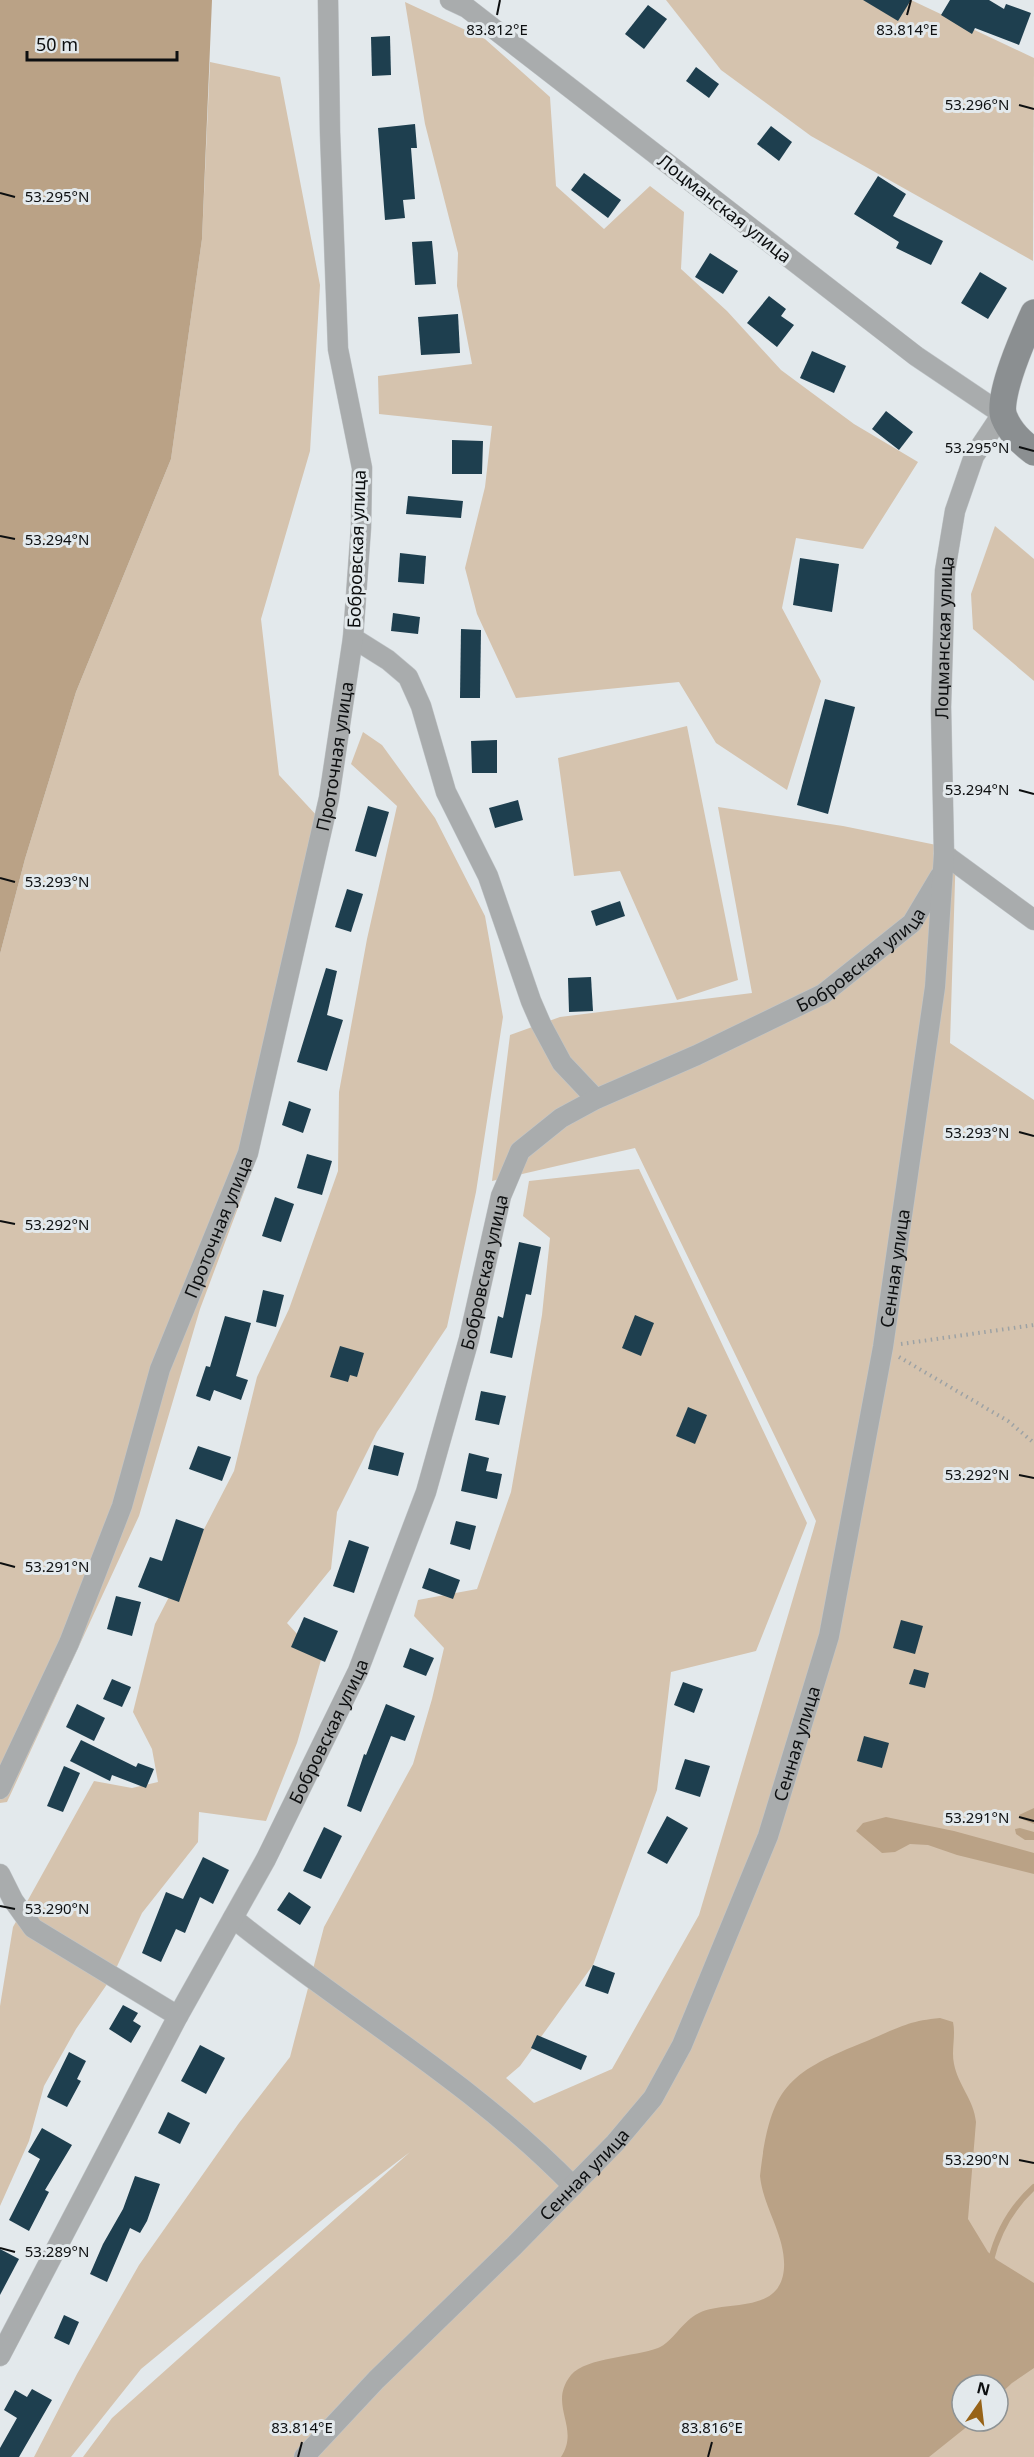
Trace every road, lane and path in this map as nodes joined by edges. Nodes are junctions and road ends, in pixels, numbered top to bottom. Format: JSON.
{"nodes":[{"id":1,"x":328,"y":0,"type":"edge"},
{"id":2,"x":450,"y":0,"type":"edge"},
{"id":3,"x":1034,"y":313,"type":"edge"},
{"id":4,"x":1002,"y":414,"type":"junction"},
{"id":5,"x":1034,"y":452,"type":"edge"},
{"id":6,"x":352,"y":638,"type":"junction"},
{"id":7,"x":944,"y":854,"type":"junction"},
{"id":8,"x":942,"y":874,"type":"junction"},
{"id":9,"x":1034,"y":920,"type":"edge"},
{"id":10,"x":596,"y":1099,"type":"junction"},
{"id":11,"x":1034,"y":1325,"type":"edge"},
{"id":12,"x":883,"y":1347,"type":"junction"},
{"id":13,"x":1034,"y":1443,"type":"edge"},
{"id":14,"x":0,"y":1789,"type":"edge"},
{"id":15,"x":0,"y":1874,"type":"edge"},
{"id":16,"x":233,"y":1918,"type":"junction"},
{"id":17,"x":178,"y":2016,"type":"junction"},
{"id":18,"x":573,"y":2186,"type":"junction"},
{"id":19,"x":0,"y":2356,"type":"edge"},
{"id":20,"x":304,"y":2457,"type":"edge"}],
"edges":[{"from":1,"to":6,"type":"street","name":"Бобровская улица"},
{"from":2,"to":4,"type":"street","name":"Лоцманская улица"},
{"from":3,"to":4,"type":"street","name":"Лоцманская улица"},
{"from":4,"to":5,"type":"street","name":"Лоцманская улица"},
{"from":4,"to":7,"type":"street","name":"Лоцманская улица"},
{"from":6,"to":10,"type":"street","name":"Бобровская улица"},
{"from":6,"to":14,"type":"street","name":"Проточная улица"},
{"from":7,"to":8,"type":"street","name":"Лоцманская улица"},
{"from":7,"to":9,"type":"street"},
{"from":8,"to":10,"type":"street","name":"Бобровская улица"},
{"from":8,"to":12,"type":"street","name":"Сенная улица"},
{"from":10,"to":16,"type":"street","name":"Бобровская улица"},
{"from":11,"to":12,"type":"path"},
{"from":12,"to":13,"type":"path"},
{"from":12,"to":18,"type":"street","name":"Сенная улица"},
{"from":15,"to":17,"type":"street"},
{"from":16,"to":17,"type":"street","name":"Бобровская улица"},
{"from":16,"to":18,"type":"street"},
{"from":17,"to":19,"type":"street","name":"Бобровская улица"},
{"from":18,"to":20,"type":"street","name":"Сенная улица"}]}
